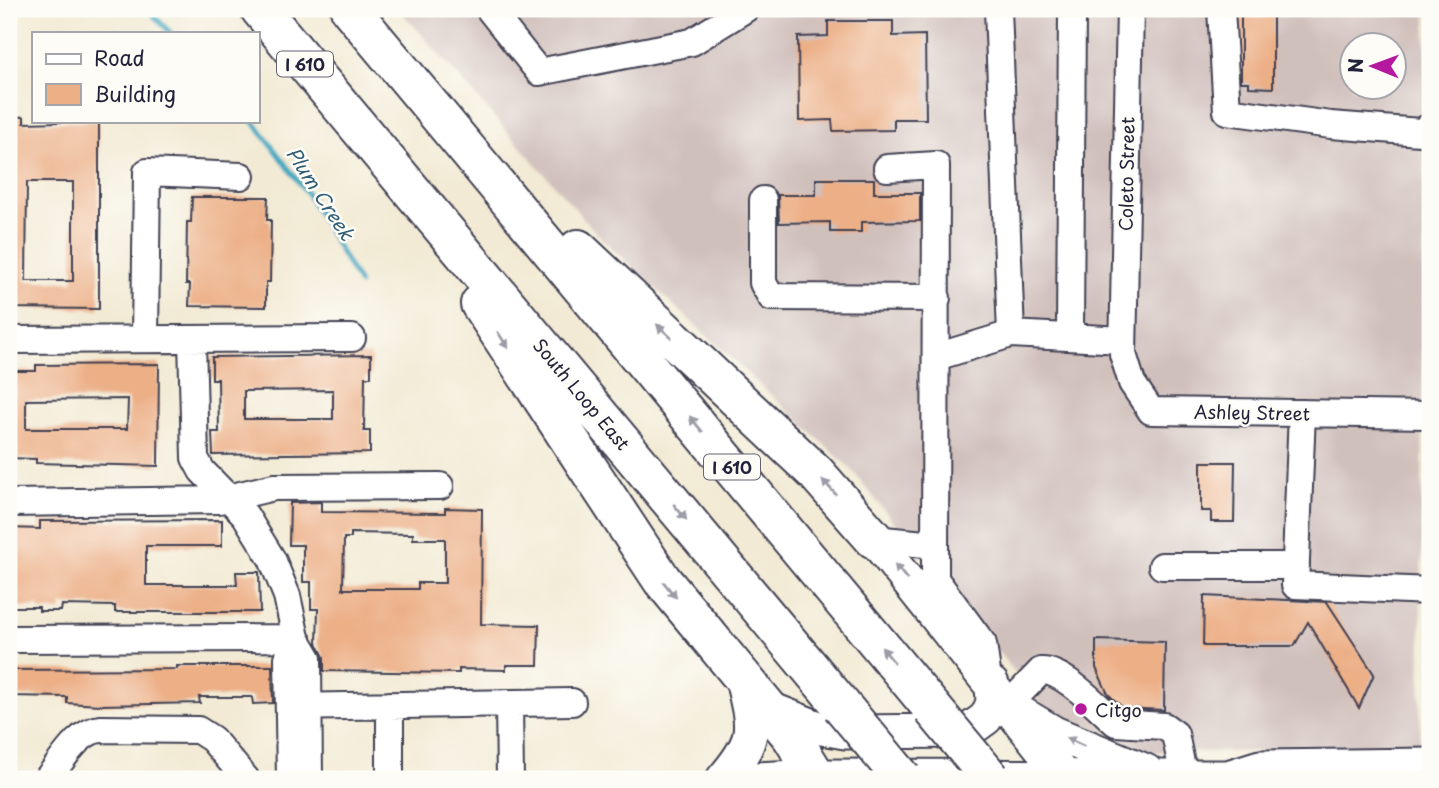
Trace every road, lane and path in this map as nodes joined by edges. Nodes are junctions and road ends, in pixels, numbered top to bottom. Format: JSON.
{"nodes":[{"id":1,"x":260,"y":9,"type":"edge"},
{"id":2,"x":349,"y":9,"type":"edge"},
{"id":3,"x":489,"y":9,"type":"edge"},
{"id":4,"x":745,"y":9,"type":"edge"},
{"id":5,"x":998,"y":9,"type":"edge"},
{"id":6,"x":1072,"y":9,"type":"edge"},
{"id":7,"x":1130,"y":9,"type":"edge"},
{"id":8,"x":1221,"y":9,"type":"edge"},
{"id":9,"x":1430,"y":127,"type":"edge"},
{"id":10,"x":887,"y":168,"type":"dead end"},
{"id":11,"x":241,"y":176,"type":"dead end"},
{"id":12,"x":763,"y":200,"type":"dead end"},
{"id":13,"x":538,"y":223,"type":"junction"},
{"id":14,"x":473,"y":277,"type":"junction"},
{"id":15,"x":937,"y":298,"type":"junction"},
{"id":16,"x":1011,"y":334,"type":"junction"},
{"id":17,"x":1070,"y":336,"type":"junction"},
{"id":18,"x":352,"y":338,"type":"dead end"},
{"id":19,"x":145,"y":339,"type":"junction"},
{"id":20,"x":192,"y":339,"type":"junction"},
{"id":21,"x":9,"y":340,"type":"edge"},
{"id":22,"x":1123,"y":340,"type":"junction"},
{"id":23,"x":936,"y":357,"type":"junction"},
{"id":24,"x":1302,"y":413,"type":"junction"},
{"id":25,"x":1430,"y":415,"type":"edge"},
{"id":26,"x":440,"y":486,"type":"dead end"},
{"id":27,"x":230,"y":498,"type":"junction"},
{"id":28,"x":9,"y":502,"type":"edge"},
{"id":29,"x":874,"y":538,"type":"junction"},
{"id":30,"x":934,"y":545,"type":"junction"},
{"id":31,"x":1162,"y":566,"type":"dead end"},
{"id":32,"x":1296,"y":566,"type":"junction"},
{"id":33,"x":1430,"y":591,"type":"edge"},
{"id":34,"x":296,"y":638,"type":"junction"},
{"id":35,"x":9,"y":639,"type":"edge"},
{"id":36,"x":741,"y":677,"type":"junction"},
{"id":37,"x":996,"y":690,"type":"junction"},
{"id":38,"x":572,"y":702,"type":"dead end"},
{"id":39,"x":509,"y":703,"type":"junction"},
{"id":40,"x":390,"y":705,"type":"junction"},
{"id":41,"x":300,"y":707,"type":"junction"},
{"id":42,"x":768,"y":708,"type":"junction"},
{"id":43,"x":1116,"y":723,"type":"junction"},
{"id":44,"x":1110,"y":757,"type":"junction"},
{"id":45,"x":1430,"y":765,"type":"edge"},
{"id":46,"x":1172,"y":777,"type":"junction"},
{"id":47,"x":816,"y":778,"type":"edge"},
{"id":48,"x":47,"y":779,"type":"edge"},
{"id":49,"x":246,"y":779,"type":"edge"},
{"id":50,"x":290,"y":779,"type":"edge"},
{"id":51,"x":309,"y":779,"type":"edge"},
{"id":52,"x":390,"y":779,"type":"edge"},
{"id":53,"x":510,"y":779,"type":"edge"},
{"id":54,"x":723,"y":779,"type":"edge"},
{"id":55,"x":756,"y":779,"type":"edge"},
{"id":56,"x":903,"y":779,"type":"edge"},
{"id":57,"x":991,"y":779,"type":"edge"},
{"id":58,"x":1065,"y":779,"type":"edge"},
{"id":59,"x":1229,"y":779,"type":"edge"}],
"edges":[{"from":1,"to":14,"type":"highway","number":"I 610"},
{"from":2,"to":13,"type":"highway"},
{"from":3,"to":4,"type":"street"},
{"from":5,"to":16,"type":"street"},
{"from":6,"to":17,"type":"street"},
{"from":7,"to":22,"type":"street","name":"Coleto Street"},
{"from":8,"to":9,"type":"street"},
{"from":10,"to":15,"type":"street"},
{"from":11,"to":19,"type":"street"},
{"from":12,"to":15,"type":"street"},
{"from":29,"to":13,"type":"highway","one_way":true},
{"from":57,"to":13,"type":"highway","number":"I 610","one_way":true,"bridge":true},
{"from":14,"to":36,"type":"highway","one_way":true},
{"from":14,"to":56,"type":"highway","name":"South Loop East","one_way":true,"bridge":true},
{"from":15,"to":23,"type":"street"},
{"from":16,"to":17,"type":"street"},
{"from":16,"to":23,"type":"street"},
{"from":17,"to":22,"type":"street"},
{"from":18,"to":20,"type":"street"},
{"from":19,"to":20,"type":"street"},
{"from":19,"to":21,"type":"street"},
{"from":20,"to":27,"type":"street"},
{"from":22,"to":24,"type":"street","name":"Ashley Street"},
{"from":23,"to":30,"type":"street"},
{"from":24,"to":25,"type":"street","name":"Ashley Street"},
{"from":24,"to":32,"type":"street"},
{"from":26,"to":27,"type":"street"},
{"from":27,"to":28,"type":"street"},
{"from":27,"to":34,"type":"street"},
{"from":29,"to":30,"type":"street"},
{"from":37,"to":29,"type":"main road","one_way":true},
{"from":30,"to":37,"type":"street"},
{"from":31,"to":32,"type":"street"},
{"from":32,"to":33,"type":"street"},
{"from":34,"to":35,"type":"street"},
{"from":34,"to":41,"type":"street"},
{"from":36,"to":42,"type":"highway"},
{"from":36,"to":54,"type":"main road"},
{"from":37,"to":42,"type":"main road"},
{"from":37,"to":43,"type":"street"},
{"from":44,"to":37,"type":"main road","one_way":true},
{"from":37,"to":58,"type":"main road"},
{"from":38,"to":39,"type":"street"},
{"from":39,"to":40,"type":"street"},
{"from":39,"to":53,"type":"street"},
{"from":40,"to":41,"type":"street"},
{"from":40,"to":52,"type":"street"},
{"from":41,"to":50,"type":"street"},
{"from":41,"to":51,"type":"street"},
{"from":42,"to":47,"type":"highway"},
{"from":43,"to":44,"type":"street"},
{"from":43,"to":46,"type":"street"},
{"from":44,"to":46,"type":"main road"},
{"from":45,"to":59,"type":"main road"},
{"from":46,"to":58,"type":"main road"},
{"from":46,"to":59,"type":"main road"},
{"from":47,"to":55,"type":"main road"},
{"from":47,"to":58,"type":"main road"},
{"from":48,"to":49,"type":"street"}]}
